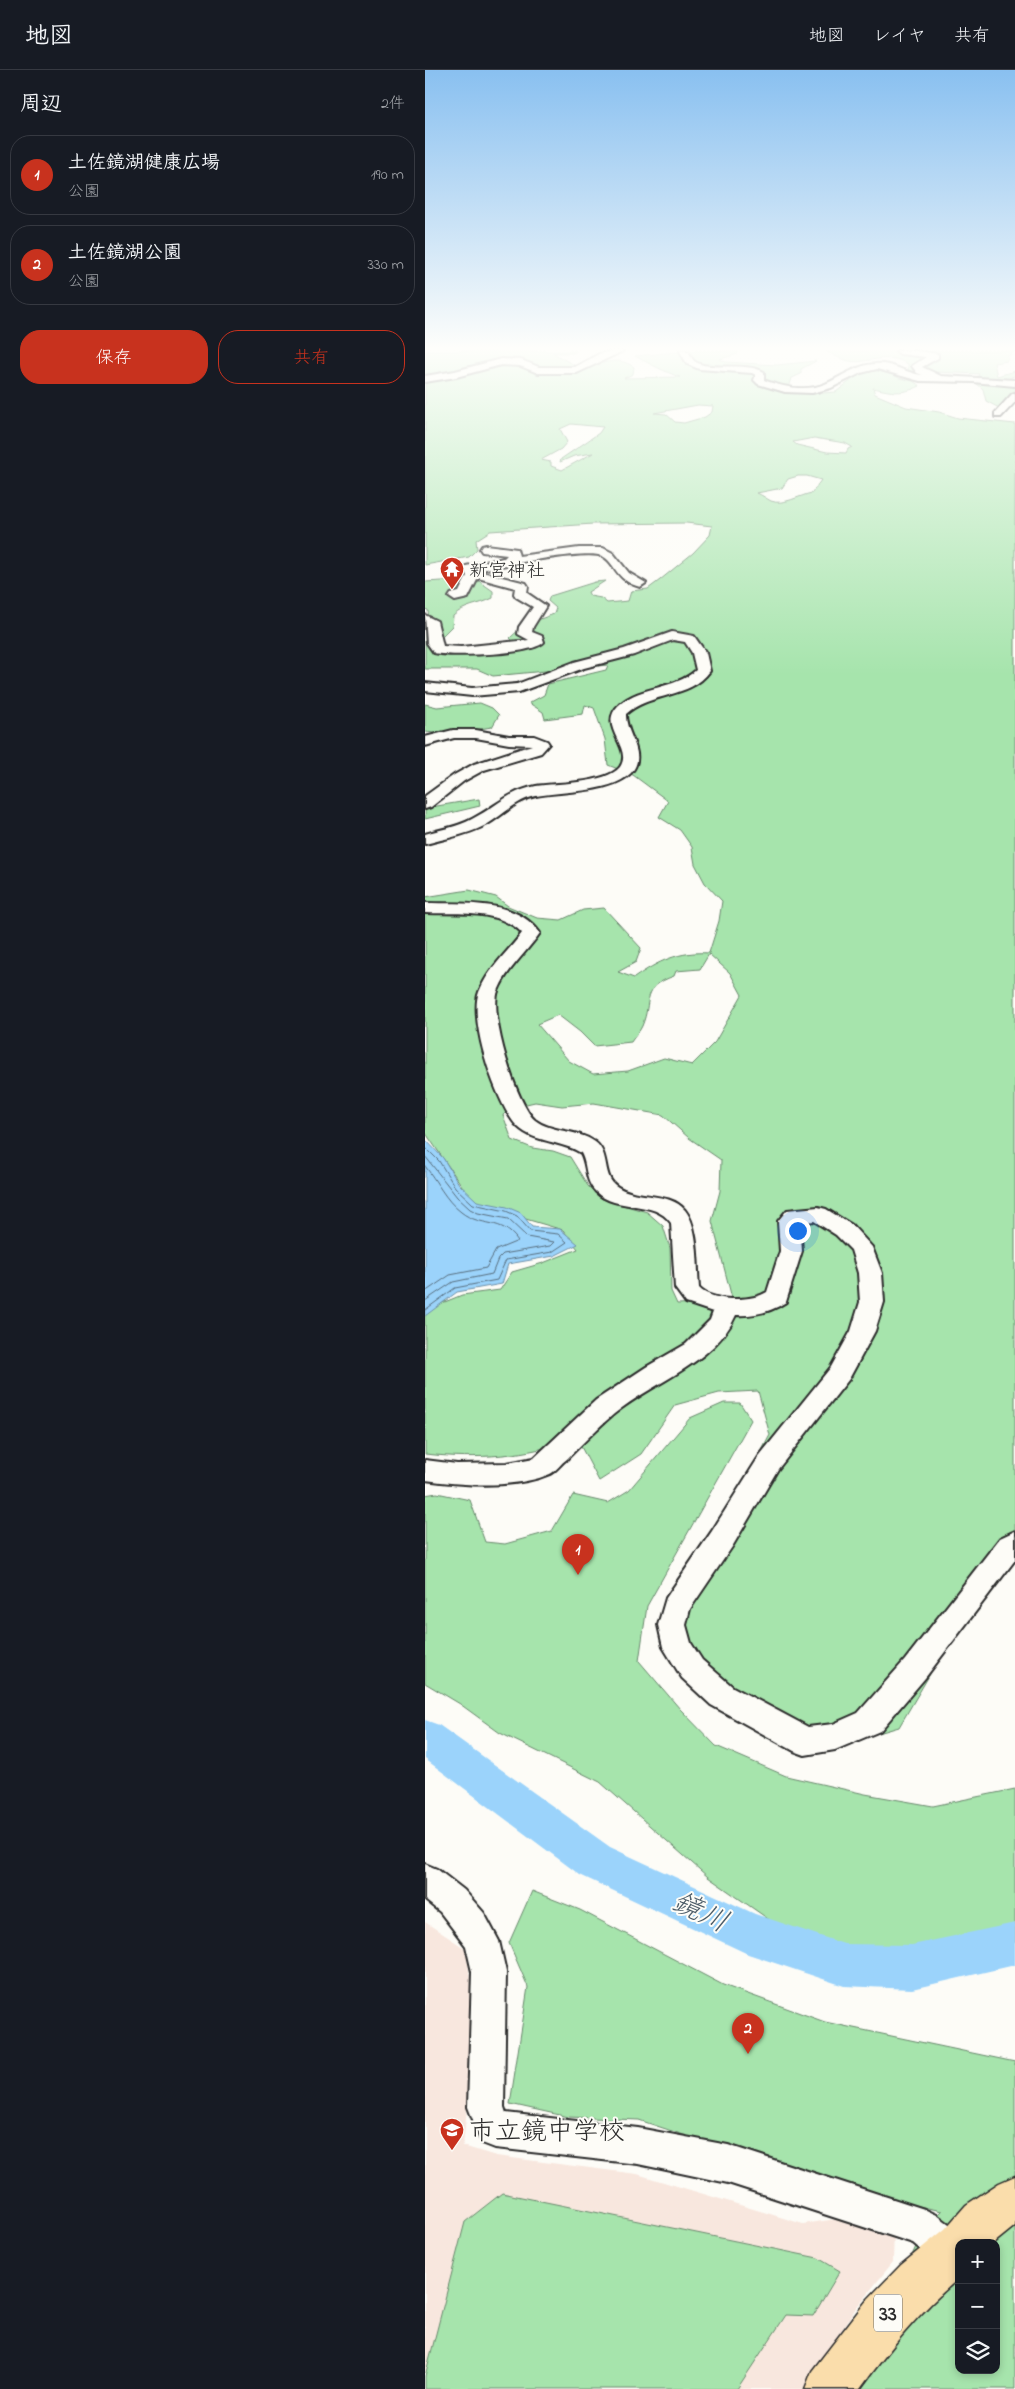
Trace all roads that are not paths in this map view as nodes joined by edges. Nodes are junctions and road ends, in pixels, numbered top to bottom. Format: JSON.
{"nodes":[{"id":1,"x":486,"y":549,"type":"dead end"},
{"id":2,"x":507,"y":563,"type":"junction"},
{"id":3,"x":474,"y":574,"type":"junction"},
{"id":4,"x":640,"y":584,"type":"dead end"},
{"id":5,"x":455,"y":597,"type":"dead end"},
{"id":6,"x":425,"y":619,"type":"edge"},
{"id":7,"x":425,"y":687,"type":"edge"},
{"id":8,"x":425,"y":742,"type":"edge"},
{"id":9,"x":425,"y":804,"type":"edge"},
{"id":10,"x":425,"y":839,"type":"edge"},
{"id":11,"x":425,"y":908,"type":"edge"},
{"id":12,"x":728,"y":1306,"type":"junction"},
{"id":13,"x":425,"y":1470,"type":"edge"},
{"id":14,"x":1015,"y":1542,"type":"edge"},
{"id":15,"x":425,"y":1880,"type":"edge"},
{"id":16,"x":1015,"y":2199,"type":"edge"},
{"id":17,"x":967,"y":2239,"type":"edge"},
{"id":18,"x":955,"y":2245,"type":"edge"},
{"id":19,"x":955,"y":2250,"type":"edge"},
{"id":20,"x":830,"y":2389,"type":"edge"}],
"edges":[{"from":1,"to":2,"type":"street"},
{"from":2,"to":3,"type":"street"},
{"from":2,"to":4,"type":"street"},
{"from":3,"to":5,"type":"street"},
{"from":3,"to":6,"type":"street"},
{"from":7,"to":10,"type":"street"},
{"from":8,"to":9,"type":"street"},
{"from":11,"to":12,"type":"street"},
{"from":12,"to":13,"type":"street"},
{"from":12,"to":14,"type":"street"},
{"from":15,"to":18,"type":"street"},
{"from":16,"to":17,"type":"main road","number":"33"},
{"from":19,"to":20,"type":"main road","number":"33"}]}
